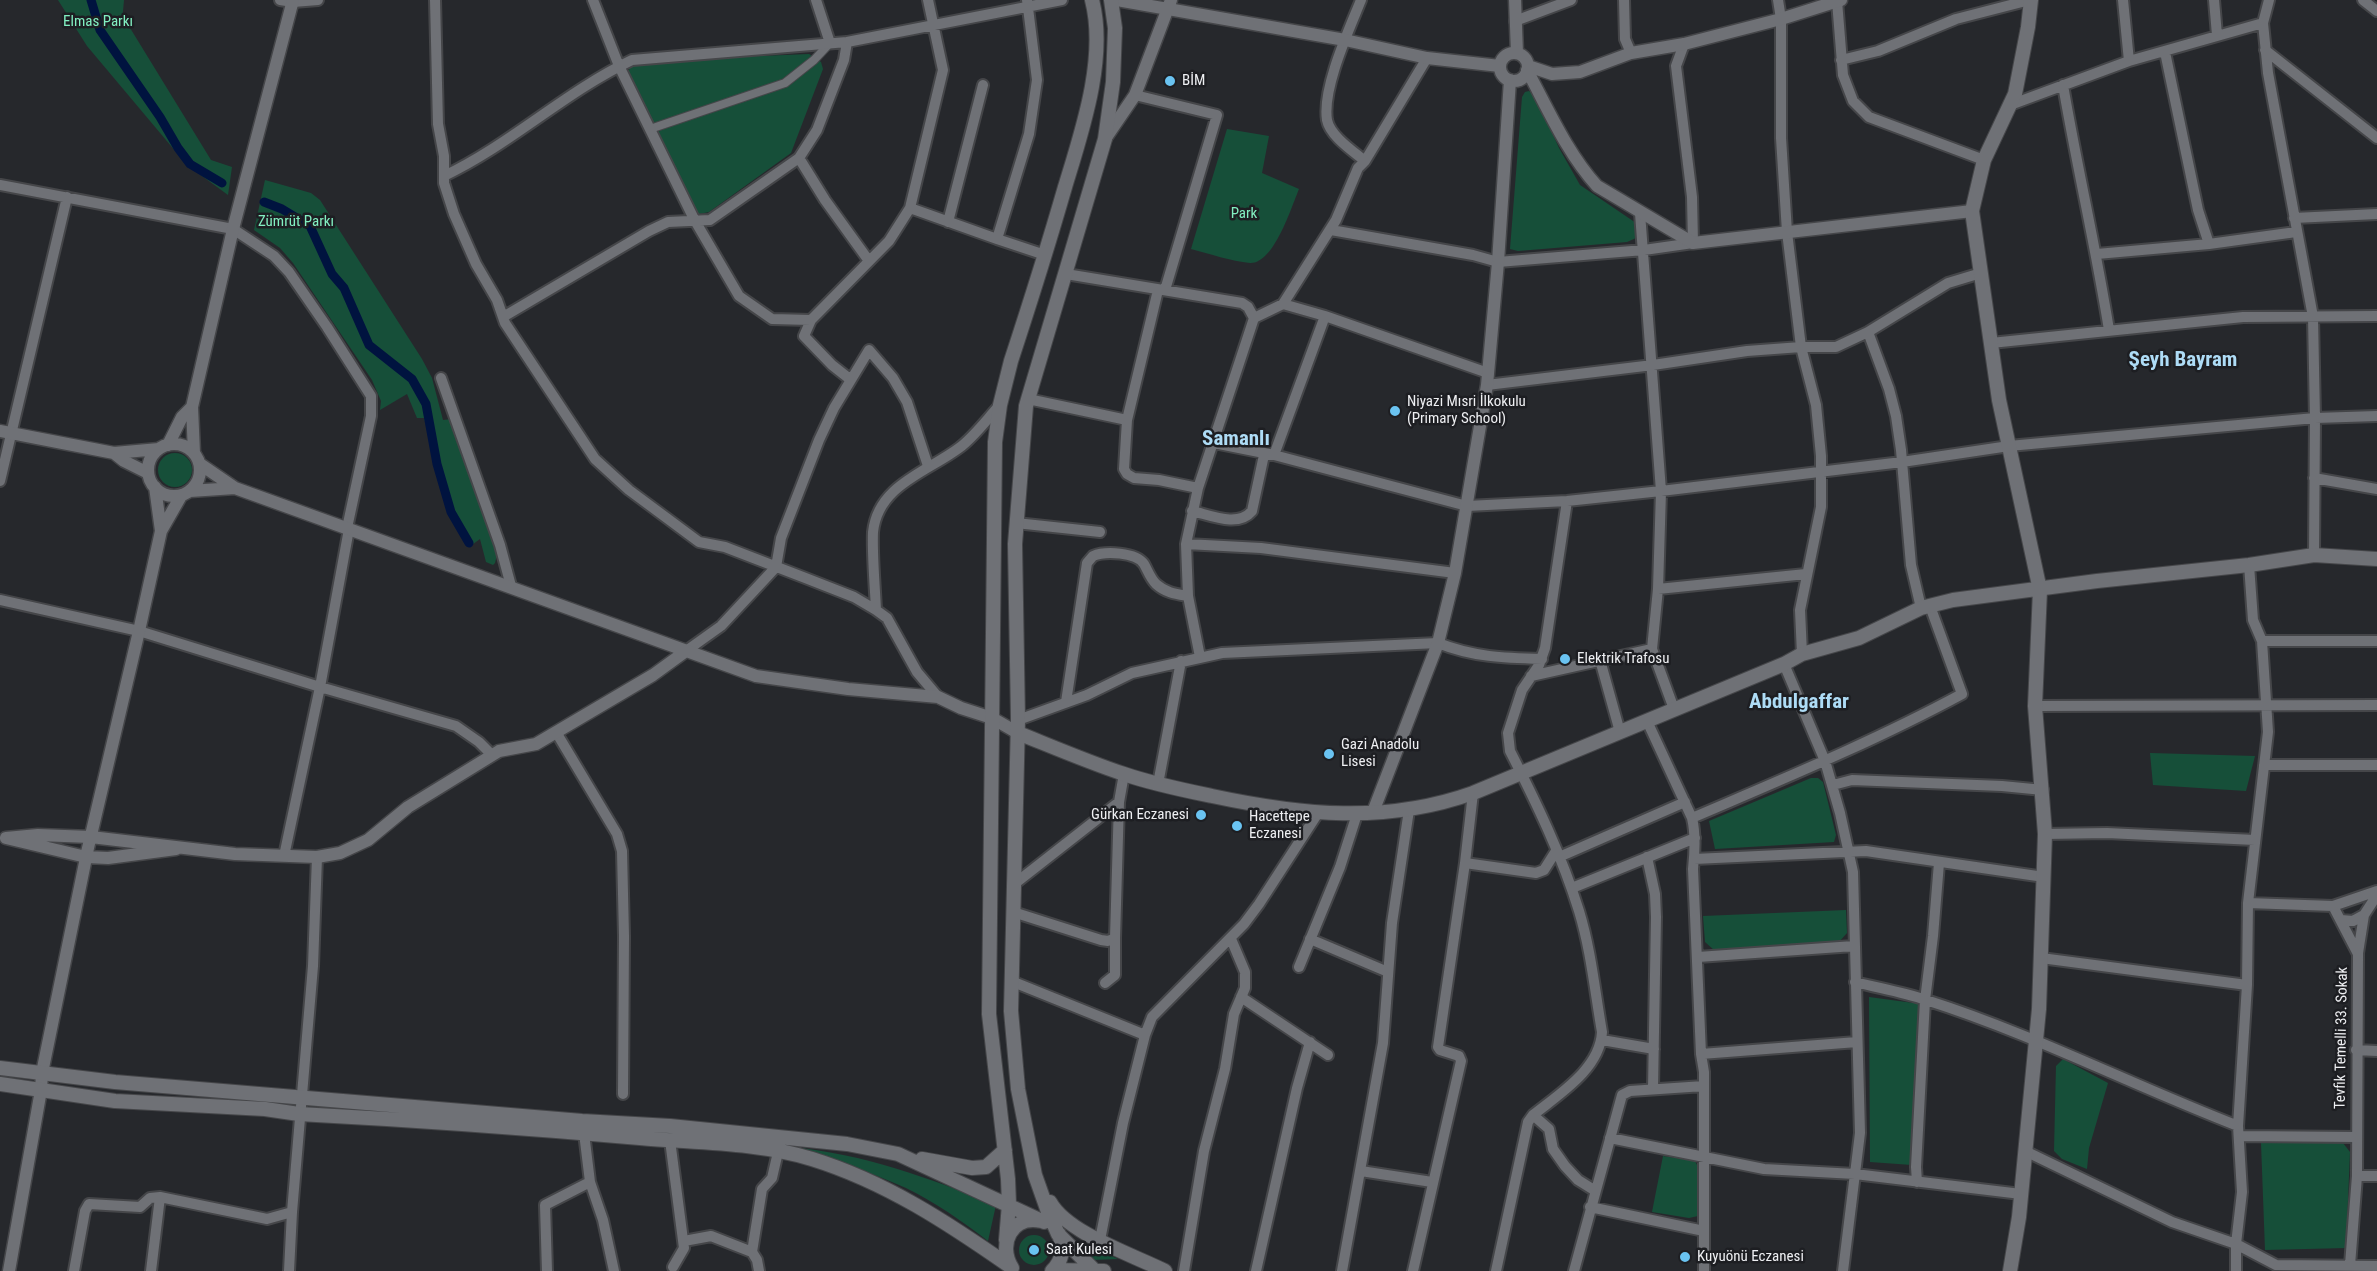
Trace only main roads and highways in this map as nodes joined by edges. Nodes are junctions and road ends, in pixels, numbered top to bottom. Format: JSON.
{"nodes":[{"id":1,"x":1092,"y":0,"type":"edge"},
{"id":2,"x":1111,"y":0,"type":"edge"},
{"id":3,"x":2031,"y":0,"type":"edge"},
{"id":4,"x":2377,"y":559,"type":"edge"},
{"id":5,"x":2040,"y":590,"type":"junction"},
{"id":6,"x":1018,"y":726,"type":"junction"},
{"id":7,"x":0,"y":1068,"type":"edge"},
{"id":8,"x":0,"y":1084,"type":"edge"},
{"id":9,"x":1005,"y":1150,"type":"junction"},
{"id":10,"x":898,"y":1155,"type":"junction"},
{"id":11,"x":1035,"y":1174,"type":"junction"},
{"id":12,"x":1009,"y":1204,"type":"junction"},
{"id":13,"x":1044,"y":1222,"type":"junction"},
{"id":14,"x":1058,"y":1234,"type":"junction"},
{"id":15,"x":1006,"y":1240,"type":"junction"},
{"id":16,"x":1013,"y":1269,"type":"edge"},
{"id":17,"x":1053,"y":1270,"type":"edge"},
{"id":18,"x":1095,"y":1271,"type":"edge"},
{"id":19,"x":1104,"y":1271,"type":"edge"},
{"id":20,"x":1165,"y":1271,"type":"edge"},
{"id":21,"x":2010,"y":1271,"type":"edge"}],
"edges":[{"from":1,"to":9,"type":"main road"},
{"from":2,"to":6,"type":"main road"},
{"from":3,"to":5,"type":"main road"},
{"from":4,"to":5,"type":"main road"},
{"from":5,"to":6,"type":"main road"},
{"from":5,"to":21,"type":"main road"},
{"from":6,"to":11,"type":"main road"},
{"from":7,"to":10,"type":"main road"},
{"from":8,"to":16,"type":"main road"},
{"from":9,"to":10,"type":"main road"},
{"from":9,"to":12,"type":"main road"},
{"from":10,"to":12,"type":"main road"},
{"from":11,"to":14,"type":"main road"},
{"from":11,"to":20,"type":"main road"},
{"from":12,"to":13,"type":"main road"},
{"from":12,"to":15,"type":"main road"},
{"from":13,"to":14,"type":"main road"},
{"from":13,"to":15,"type":"main road"},
{"from":14,"to":17,"type":"main road"},
{"from":14,"to":18,"type":"main road"},
{"from":15,"to":16,"type":"main road"},
{"from":17,"to":18,"type":"main road"},
{"from":18,"to":19,"type":"main road"}]}
